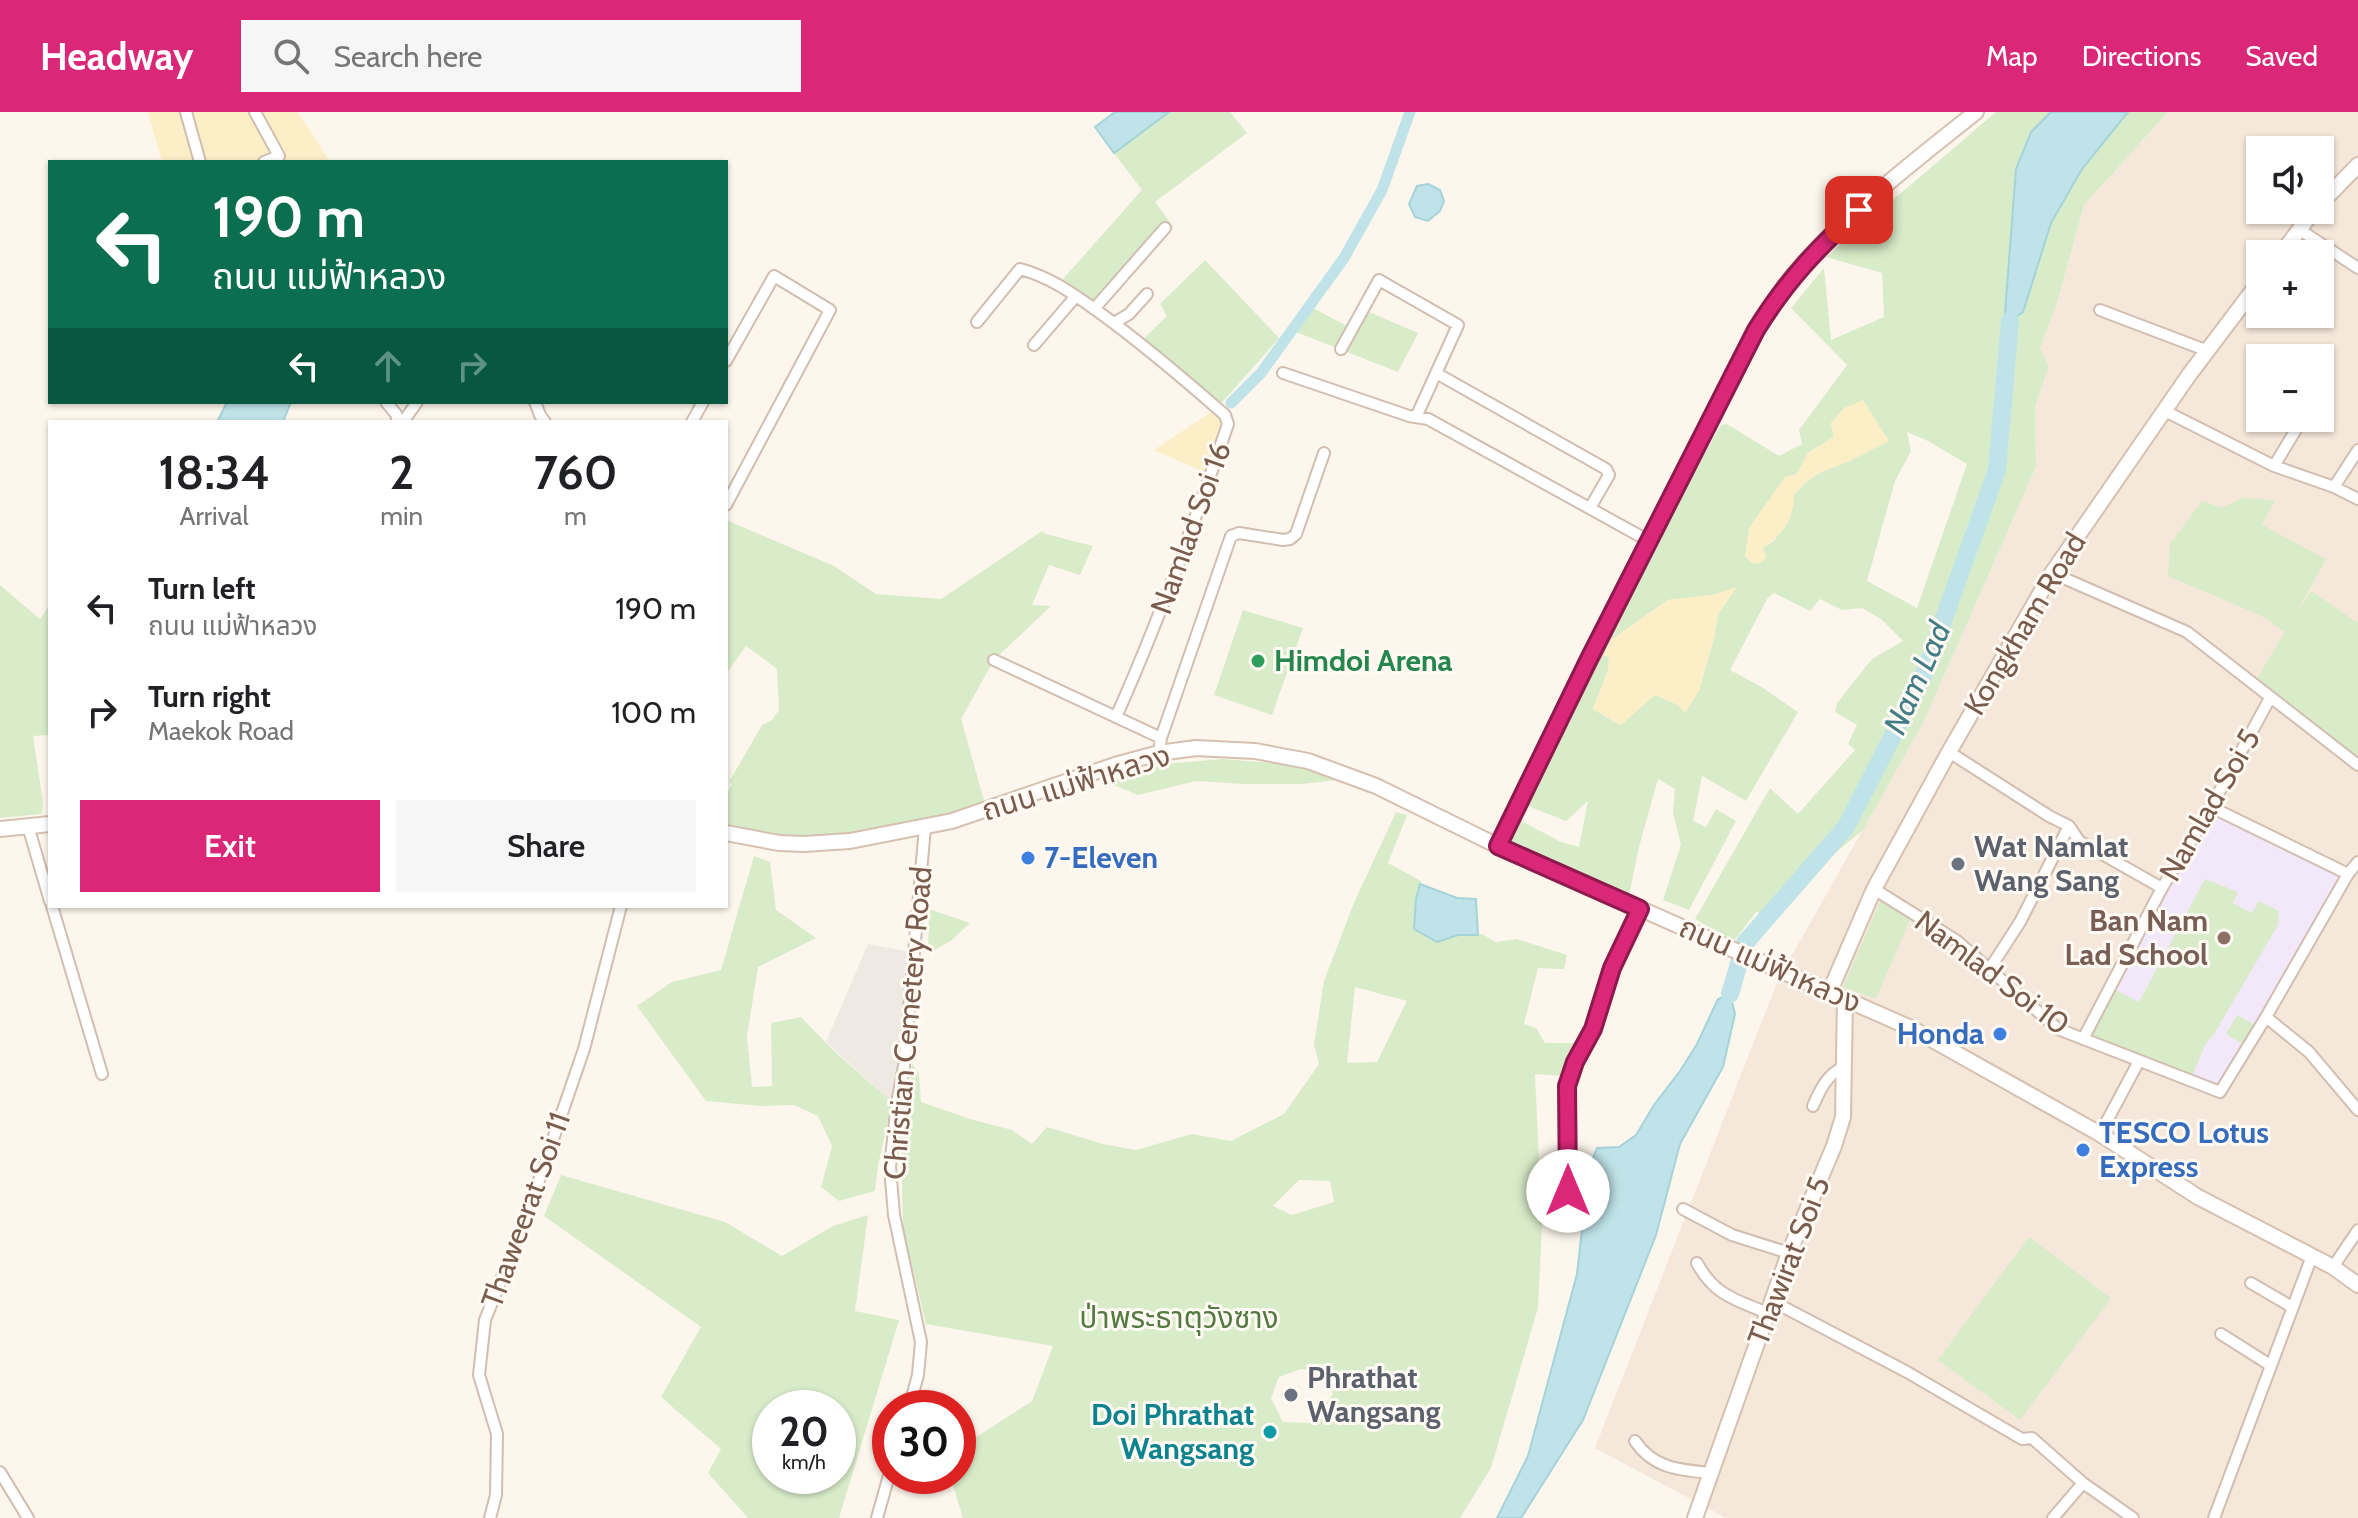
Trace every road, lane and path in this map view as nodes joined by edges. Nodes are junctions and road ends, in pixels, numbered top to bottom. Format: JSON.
{"nodes":[{"id":1,"x":186,"y":112,"type":"edge"},
{"id":2,"x":255,"y":112,"type":"edge"},
{"id":3,"x":1976,"y":112,"type":"edge"},
{"id":4,"x":199,"y":160,"type":"edge"},
{"id":5,"x":269,"y":160,"type":"edge"},
{"id":6,"x":2358,"y":165,"type":"edge"},
{"id":7,"x":2334,"y":190,"type":"edge"},
{"id":8,"x":2304,"y":224,"type":"edge"},
{"id":9,"x":1165,"y":228,"type":"dead end"},
{"id":10,"x":2300,"y":230,"type":"junction"},
{"id":11,"x":2292,"y":240,"type":"edge"},
{"id":12,"x":2358,"y":268,"type":"edge"},
{"id":13,"x":1147,"y":294,"type":"dead end"},
{"id":14,"x":1076,"y":296,"type":"junction"},
{"id":15,"x":2246,"y":300,"type":"edge"},
{"id":16,"x":1094,"y":309,"type":"junction"},
{"id":17,"x":2100,"y":310,"type":"dead end"},
{"id":18,"x":977,"y":322,"type":"dead end"},
{"id":19,"x":1114,"y":323,"type":"junction"},
{"id":20,"x":1034,"y":345,"type":"dead end"},
{"id":21,"x":1341,"y":349,"type":"dead end"},
{"id":22,"x":2208,"y":351,"type":"junction"},
{"id":23,"x":728,"y":357,"type":"edge"},
{"id":24,"x":1283,"y":373,"type":"dead end"},
{"id":25,"x":1436,"y":373,"type":"junction"},
{"id":26,"x":388,"y":404,"type":"edge"},
{"id":27,"x":415,"y":404,"type":"edge"},
{"id":28,"x":2165,"y":411,"type":"junction"},
{"id":29,"x":1417,"y":415,"type":"junction"},
{"id":30,"x":400,"y":420,"type":"edge"},
{"id":31,"x":403,"y":420,"type":"edge"},
{"id":32,"x":2295,"y":432,"type":"edge"},
{"id":33,"x":2358,"y":450,"type":"edge"},
{"id":34,"x":1324,"y":453,"type":"dead end"},
{"id":35,"x":2274,"y":466,"type":"junction"},
{"id":36,"x":2334,"y":487,"type":"junction"},
{"id":37,"x":2358,"y":499,"type":"edge"},
{"id":38,"x":728,"y":501,"type":"edge"},
{"id":39,"x":1590,"y":508,"type":"junction"},
{"id":40,"x":1649,"y":541,"type":"junction"},
{"id":41,"x":2052,"y":573,"type":"junction"},
{"id":42,"x":994,"y":660,"type":"dead end"},
{"id":43,"x":2270,"y":698,"type":"junction"},
{"id":44,"x":1116,"y":717,"type":"junction"},
{"id":45,"x":1160,"y":746,"type":"junction"},
{"id":46,"x":1949,"y":752,"type":"junction"},
{"id":47,"x":2358,"y":765,"type":"edge"},
{"id":48,"x":2211,"y":807,"type":"junction"},
{"id":49,"x":48,"y":824,"type":"edge"},
{"id":50,"x":28,"y":826,"type":"junction"},
{"id":51,"x":2069,"y":826,"type":"junction"},
{"id":52,"x":925,"y":827,"type":"junction"},
{"id":53,"x":0,"y":829,"type":"edge"},
{"id":54,"x":728,"y":833,"type":"edge"},
{"id":55,"x":1498,"y":846,"type":"junction"},
{"id":56,"x":2358,"y":862,"type":"edge"},
{"id":57,"x":2348,"y":874,"type":"junction"},
{"id":58,"x":2162,"y":888,"type":"junction"},
{"id":59,"x":1874,"y":889,"type":"junction"},
{"id":60,"x":48,"y":893,"type":"edge"},
{"id":61,"x":52,"y":908,"type":"edge"},
{"id":62,"x":620,"y":908,"type":"edge"},
{"id":63,"x":1640,"y":909,"type":"junction"},
{"id":64,"x":1989,"y":970,"type":"junction"},
{"id":65,"x":1830,"y":991,"type":"junction"},
{"id":66,"x":1845,"y":998,"type":"junction"},
{"id":67,"x":2266,"y":1017,"type":"junction"},
{"id":68,"x":2083,"y":1039,"type":"junction"},
{"id":69,"x":2139,"y":1061,"type":"junction"},
{"id":70,"x":1844,"y":1067,"type":"junction"},
{"id":71,"x":102,"y":1074,"type":"dead end"},
{"id":72,"x":1813,"y":1106,"type":"dead end"},
{"id":73,"x":2358,"y":1110,"type":"edge"},
{"id":74,"x":2100,"y":1134,"type":"junction"},
{"id":75,"x":1568,"y":1191,"type":"dead end"},
{"id":76,"x":1683,"y":1209,"type":"dead end"},
{"id":77,"x":2358,"y":1230,"type":"edge"},
{"id":78,"x":1789,"y":1253,"type":"junction"},
{"id":79,"x":2312,"y":1256,"type":"junction"},
{"id":80,"x":1697,"y":1263,"type":"dead end"},
{"id":81,"x":2333,"y":1267,"type":"junction"},
{"id":82,"x":2251,"y":1283,"type":"dead end"},
{"id":83,"x":2358,"y":1285,"type":"edge"},
{"id":84,"x":1769,"y":1307,"type":"junction"},
{"id":85,"x":2292,"y":1307,"type":"junction"},
{"id":86,"x":2221,"y":1334,"type":"dead end"},
{"id":87,"x":2270,"y":1365,"type":"junction"},
{"id":88,"x":914,"y":1390,"type":"edge"},
{"id":89,"x":1635,"y":1441,"type":"dead end"},
{"id":90,"x":0,"y":1472,"type":"edge"},
{"id":91,"x":1711,"y":1473,"type":"junction"},
{"id":92,"x":2083,"y":1483,"type":"junction"},
{"id":93,"x":884,"y":1494,"type":"edge"},
{"id":94,"x":28,"y":1518,"type":"edge"},
{"id":95,"x":490,"y":1518,"type":"edge"},
{"id":96,"x":877,"y":1518,"type":"edge"},
{"id":97,"x":1695,"y":1518,"type":"edge"},
{"id":98,"x":2053,"y":1518,"type":"edge"},
{"id":99,"x":2133,"y":1518,"type":"edge"},
{"id":100,"x":2214,"y":1518,"type":"edge"}],
"edges":[{"from":1,"to":4,"type":"street"},
{"from":2,"to":5,"type":"street"},
{"from":3,"to":40,"type":"street"},
{"from":6,"to":7,"type":"street"},
{"from":8,"to":10,"type":"street"},
{"from":9,"to":16,"type":"street"},
{"from":10,"to":11,"type":"street"},
{"from":10,"to":12,"type":"street"},
{"from":13,"to":19,"type":"street"},
{"from":14,"to":16,"type":"street","name":"Namlad Soi 16"},
{"from":14,"to":18,"type":"street","name":"Namlad Soi 16"},
{"from":14,"to":20,"type":"street"},
{"from":15,"to":22,"type":"street","name":"Kongkham Road"},
{"from":16,"to":19,"type":"street","name":"Namlad Soi 16"},
{"from":17,"to":22,"type":"street"},
{"from":19,"to":44,"type":"street","name":"Namlad Soi 16"},
{"from":21,"to":25,"type":"street"},
{"from":22,"to":28,"type":"street","name":"Kongkham Road"},
{"from":23,"to":38,"type":"street"},
{"from":24,"to":29,"type":"street"},
{"from":25,"to":29,"type":"street"},
{"from":25,"to":39,"type":"street"},
{"from":26,"to":30,"type":"street"},
{"from":27,"to":31,"type":"street"},
{"from":28,"to":35,"type":"street"},
{"from":28,"to":41,"type":"street","name":"Kongkham Road"},
{"from":29,"to":39,"type":"street"},
{"from":32,"to":35,"type":"street"},
{"from":33,"to":36,"type":"street"},
{"from":34,"to":45,"type":"street"},
{"from":35,"to":36,"type":"street"},
{"from":36,"to":37,"type":"street"},
{"from":39,"to":40,"type":"street"},
{"from":40,"to":55,"type":"street"},
{"from":41,"to":43,"type":"street"},
{"from":41,"to":46,"type":"street","name":"Kongkham Road"},
{"from":42,"to":44,"type":"street"},
{"from":43,"to":47,"type":"street"},
{"from":43,"to":48,"type":"street","name":"Namlad Soi 5"},
{"from":44,"to":45,"type":"street"},
{"from":45,"to":52,"type":"street","name":"ถนน แม่ฟ้าหลวง"},
{"from":45,"to":55,"type":"street","name":"ถนน แม่ฟ้าหลวง"},
{"from":46,"to":51,"type":"street"},
{"from":46,"to":59,"type":"street","name":"Kongkham Road"},
{"from":48,"to":57,"type":"street"},
{"from":48,"to":58,"type":"street","name":"Namlad Soi 5"},
{"from":49,"to":50,"type":"street"},
{"from":50,"to":53,"type":"street"},
{"from":50,"to":60,"type":"street"},
{"from":51,"to":58,"type":"street"},
{"from":51,"to":64,"type":"street"},
{"from":52,"to":54,"type":"street","name":"ถนน แม่ฟ้าหลวง"},
{"from":52,"to":88,"type":"street","name":"Christian Cemetery Road"},
{"from":55,"to":63,"type":"street","name":"ถนน แม่ฟ้าหลวง"},
{"from":56,"to":57,"type":"street","name":"Namlad Soi 10"},
{"from":57,"to":67,"type":"street","name":"Namlad Soi 10"},
{"from":58,"to":68,"type":"street","name":"Namlad Soi 5"},
{"from":59,"to":64,"type":"street","name":"Namlad Soi 10"},
{"from":59,"to":65,"type":"street","name":"Kongkham Road"},
{"from":61,"to":71,"type":"street"},
{"from":62,"to":95,"type":"street","name":"Thaweerat Soi 11"},
{"from":63,"to":65,"type":"street","name":"ถนน แม่ฟ้าหลวง"},
{"from":63,"to":75,"type":"street"},
{"from":64,"to":68,"type":"street","name":"Namlad Soi 10"},
{"from":65,"to":66,"type":"street","name":"ถนน แม่ฟ้าหลวง"},
{"from":66,"to":70,"type":"street","name":"Thawirat Soi 5"},
{"from":66,"to":74,"type":"street","name":"ถนน แม่ฟ้าหลวง"},
{"from":67,"to":69,"type":"street","name":"Namlad Soi 10"},
{"from":67,"to":73,"type":"street"},
{"from":68,"to":69,"type":"street","name":"Namlad Soi 10"},
{"from":69,"to":74,"type":"street"},
{"from":70,"to":72,"type":"street"},
{"from":70,"to":78,"type":"street","name":"Thawirat Soi 5"},
{"from":74,"to":79,"type":"street","name":"ถนน แม่ฟ้าหลวง"},
{"from":76,"to":78,"type":"street"},
{"from":77,"to":81,"type":"street"},
{"from":78,"to":84,"type":"street","name":"Thawirat Soi 5"},
{"from":79,"to":81,"type":"street","name":"ถนน แม่ฟ้าหลวง"},
{"from":79,"to":85,"type":"street"},
{"from":80,"to":84,"type":"street"},
{"from":81,"to":83,"type":"street","name":"ถนน แม่ฟ้าหลวง"},
{"from":82,"to":85,"type":"street"},
{"from":84,"to":91,"type":"street","name":"Thawirat Soi 5"},
{"from":84,"to":92,"type":"street"},
{"from":85,"to":87,"type":"street"},
{"from":86,"to":87,"type":"street"},
{"from":87,"to":100,"type":"street"},
{"from":89,"to":91,"type":"street"},
{"from":90,"to":94,"type":"street"},
{"from":91,"to":97,"type":"street","name":"Thawirat Soi 5"},
{"from":92,"to":98,"type":"street"},
{"from":92,"to":99,"type":"street"},
{"from":93,"to":96,"type":"street"}]}
